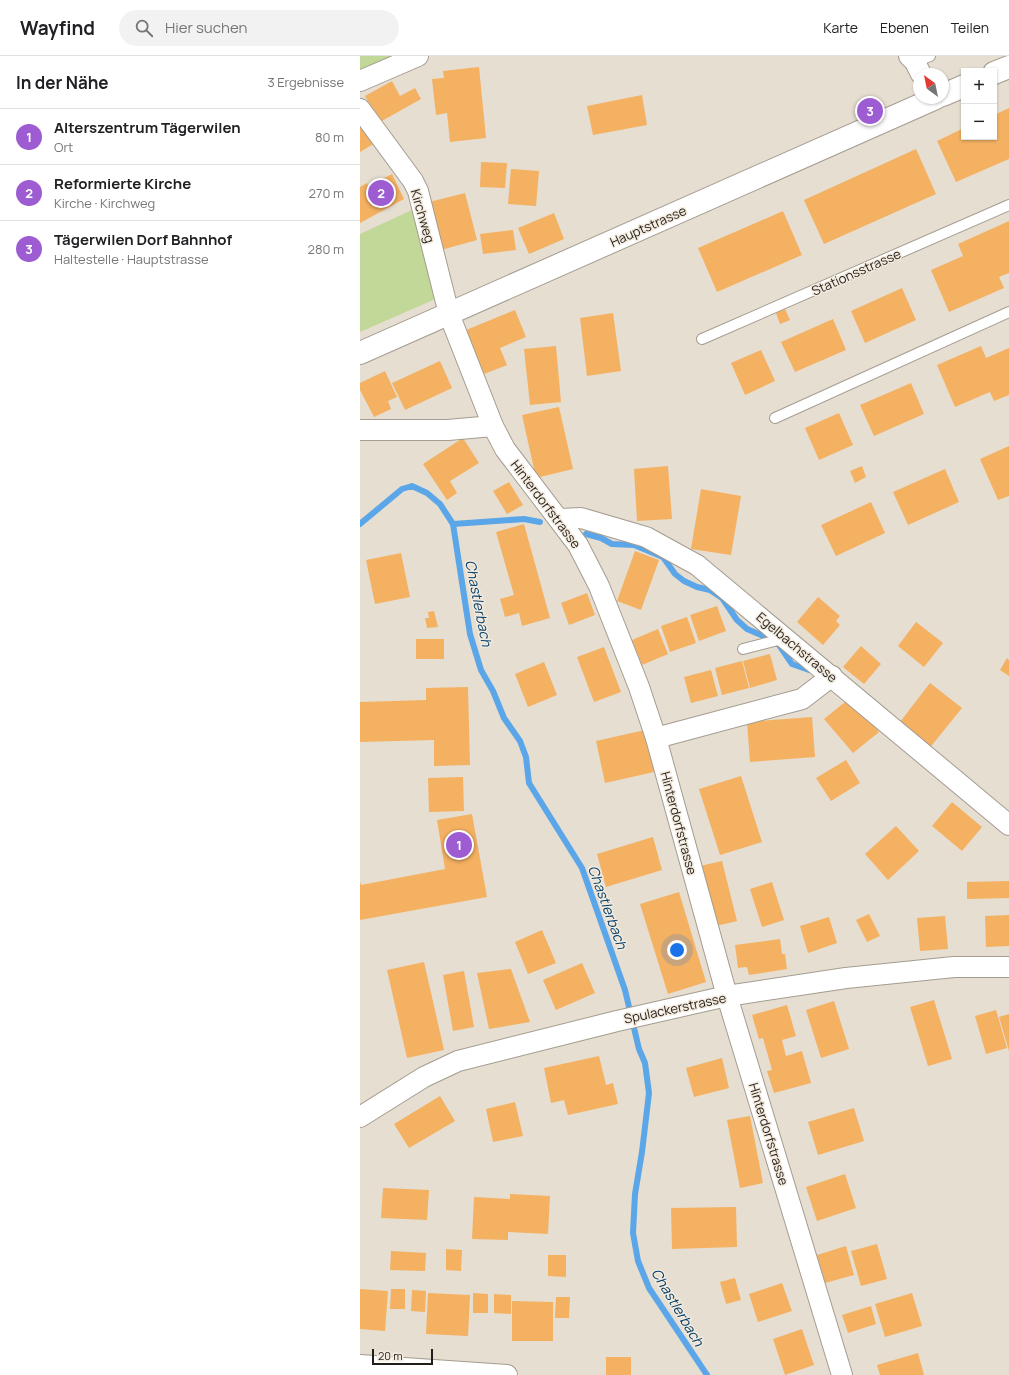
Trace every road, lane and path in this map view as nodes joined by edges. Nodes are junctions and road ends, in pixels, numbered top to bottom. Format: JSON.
{"nodes":[{"id":1,"x":418,"y":56,"type":"edge"},
{"id":2,"x":1009,"y":67,"type":"edge"},
{"id":3,"x":997,"y":72,"type":"edge"},
{"id":4,"x":360,"y":81,"type":"edge"},
{"id":5,"x":961,"y":87,"type":"edge"},
{"id":6,"x":949,"y":92,"type":"edge"},
{"id":7,"x":922,"y":104,"type":"edge"},
{"id":8,"x":360,"y":109,"type":"edge"},
{"id":9,"x":1009,"y":205,"type":"edge"},
{"id":10,"x":1009,"y":312,"type":"edge"},
{"id":11,"x":449,"y":314,"type":"junction"},
{"id":12,"x":702,"y":339,"type":"dead end"},
{"id":13,"x":360,"y":353,"type":"edge"},
{"id":14,"x":775,"y":418,"type":"dead end"},
{"id":15,"x":493,"y":426,"type":"junction"},
{"id":16,"x":360,"y":430,"type":"edge"},
{"id":17,"x":560,"y":520,"type":"junction"},
{"id":18,"x":783,"y":639,"type":"junction"},
{"id":19,"x":744,"y":650,"type":"dead end"},
{"id":20,"x":832,"y":676,"type":"junction"},
{"id":21,"x":656,"y":738,"type":"junction"},
{"id":22,"x":1009,"y":826,"type":"edge"},
{"id":23,"x":1009,"y":967,"type":"edge"},
{"id":24,"x":727,"y":996,"type":"junction"},
{"id":25,"x":360,"y":1117,"type":"edge"},
{"id":26,"x":360,"y":1365,"type":"edge"},
{"id":27,"x":507,"y":1375,"type":"edge"},
{"id":28,"x":842,"y":1375,"type":"edge"}],
"edges":[{"from":1,"to":4,"type":"street"},
{"from":2,"to":3,"type":"street"},
{"from":5,"to":6,"type":"street","name":"Hauptstrasse"},
{"from":7,"to":11,"type":"street","name":"Hauptstrasse"},
{"from":8,"to":11,"type":"street","name":"Kirchweg"},
{"from":9,"to":12,"type":"lane","name":"Stationsstrasse"},
{"from":10,"to":14,"type":"lane"},
{"from":11,"to":13,"type":"street","name":"Hauptstrasse"},
{"from":11,"to":15,"type":"street","name":"Kirchweg"},
{"from":15,"to":16,"type":"street"},
{"from":15,"to":17,"type":"street","name":"Hinterdorfstrasse"},
{"from":17,"to":18,"type":"street","name":"Egelbachstrasse"},
{"from":17,"to":21,"type":"street","name":"Hinterdorfstrasse"},
{"from":18,"to":19,"type":"lane"},
{"from":18,"to":20,"type":"street","name":"Egelbachstrasse"},
{"from":20,"to":21,"type":"street"},
{"from":20,"to":22,"type":"street","name":"Egelbachstrasse"},
{"from":21,"to":24,"type":"street","name":"Hinterdorfstrasse"},
{"from":23,"to":24,"type":"street","name":"Spulackerstrasse"},
{"from":24,"to":25,"type":"street","name":"Spulackerstrasse"},
{"from":24,"to":28,"type":"street","name":"Hinterdorfstrasse"},
{"from":26,"to":27,"type":"street"}]}
